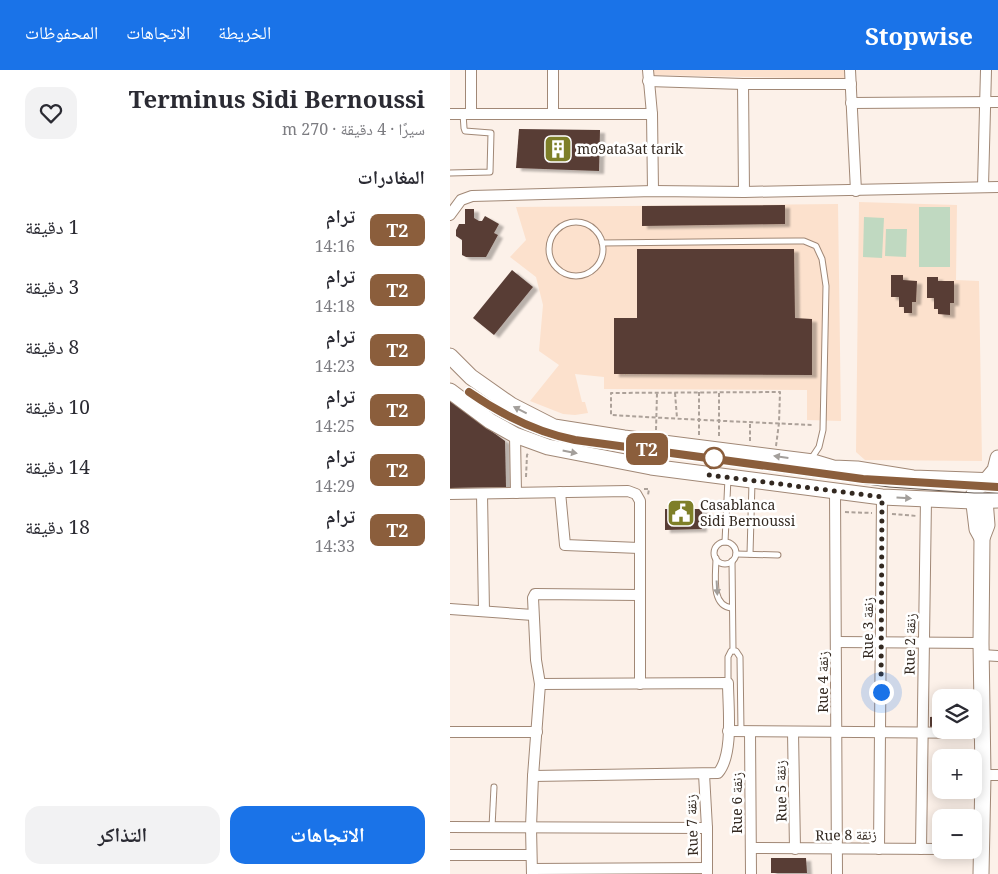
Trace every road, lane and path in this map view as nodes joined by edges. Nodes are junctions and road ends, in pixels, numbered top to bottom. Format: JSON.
{"nodes":[{"id":1,"x":471,"y":70,"type":"edge"},
{"id":2,"x":553,"y":70,"type":"edge"},
{"id":3,"x":648,"y":70,"type":"edge"},
{"id":4,"x":850,"y":70,"type":"edge"},
{"id":5,"x":986,"y":70,"type":"edge"},
{"id":6,"x":648,"y":81,"type":"junction"},
{"id":7,"x":744,"y":84,"type":"junction"},
{"id":8,"x":851,"y":84,"type":"junction"},
{"id":9,"x":986,"y":101,"type":"junction"},
{"id":10,"x":998,"y":102,"type":"edge"},
{"id":11,"x":852,"y":103,"type":"junction"},
{"id":12,"x":450,"y":114,"type":"edge"},
{"id":13,"x":467,"y":114,"type":"junction"},
{"id":14,"x":553,"y":114,"type":"junction"},
{"id":15,"x":652,"y":114,"type":"junction"},
{"id":16,"x":450,"y":173,"type":"edge"},
{"id":17,"x":983,"y":186,"type":"junction"},
{"id":18,"x":998,"y":187,"type":"edge"},
{"id":19,"x":856,"y":190,"type":"junction"},
{"id":20,"x":653,"y":191,"type":"junction"},
{"id":21,"x":744,"y":192,"type":"junction"},
{"id":22,"x":450,"y":215,"type":"edge"},
{"id":23,"x":602,"y":242,"type":"junction"},
{"id":24,"x":450,"y":356,"type":"edge"},
{"id":25,"x":450,"y":391,"type":"edge"},
{"id":26,"x":675,"y":392,"type":"junction"},
{"id":27,"x":699,"y":392,"type":"junction"},
{"id":28,"x":718,"y":392,"type":"junction"},
{"id":29,"x":657,"y":393,"type":"junction"},
{"id":30,"x":611,"y":415,"type":"junction"},
{"id":31,"x":656,"y":418,"type":"junction"},
{"id":32,"x":677,"y":418,"type":"junction"},
{"id":33,"x":699,"y":419,"type":"junction"},
{"id":34,"x":611,"y":420,"type":"dead end"},
{"id":35,"x":719,"y":420,"type":"junction"},
{"id":36,"x":750,"y":422,"type":"junction"},
{"id":37,"x":779,"y":423,"type":"junction"},
{"id":38,"x":813,"y":425,"type":"dead end"},
{"id":39,"x":656,"y":432,"type":"dead end"},
{"id":40,"x":515,"y":435,"type":"junction"},
{"id":41,"x":699,"y":439,"type":"dead end"},
{"id":42,"x":719,"y":443,"type":"dead end"},
{"id":43,"x":750,"y":449,"type":"dead end"},
{"id":44,"x":775,"y":453,"type":"dead end"},
{"id":45,"x":998,"y":458,"type":"edge"},
{"id":46,"x":809,"y":461,"type":"junction"},
{"id":47,"x":728,"y":477,"type":"junction"},
{"id":48,"x":752,"y":480,"type":"junction"},
{"id":49,"x":992,"y":482,"type":"edge"},
{"id":50,"x":835,"y":491,"type":"junction"},
{"id":51,"x":560,"y":492,"type":"junction"},
{"id":52,"x":516,"y":493,"type":"junction"},
{"id":53,"x":450,"y":494,"type":"edge"},
{"id":54,"x":482,"y":494,"type":"junction"},
{"id":55,"x":882,"y":497,"type":"junction"},
{"id":56,"x":926,"y":499,"type":"junction"},
{"id":57,"x":985,"y":500,"type":"edge"},
{"id":58,"x":725,"y":542,"type":"junction"},
{"id":59,"x":639,"y":548,"type":"junction"},
{"id":60,"x":736,"y":554,"type":"junction"},
{"id":61,"x":750,"y":554,"type":"junction"},
{"id":62,"x":778,"y":555,"type":"dead end"},
{"id":63,"x":716,"y":558,"type":"junction"},
{"id":64,"x":732,"y":561,"type":"junction"},
{"id":65,"x":639,"y":595,"type":"junction"},
{"id":66,"x":732,"y":608,"type":"junction"},
{"id":67,"x":450,"y":609,"type":"edge"},
{"id":68,"x":484,"y":611,"type":"junction"},
{"id":69,"x":533,"y":615,"type":"junction"},
{"id":70,"x":836,"y":642,"type":"junction"},
{"id":71,"x":882,"y":642,"type":"junction"},
{"id":72,"x":923,"y":643,"type":"junction"},
{"id":73,"x":981,"y":649,"type":"junction"},
{"id":74,"x":733,"y":651,"type":"junction"},
{"id":75,"x":998,"y":656,"type":"edge"},
{"id":76,"x":728,"y":683,"type":"junction"},
{"id":77,"x":540,"y":684,"type":"junction"},
{"id":78,"x":640,"y":684,"type":"junction"},
{"id":79,"x":728,"y":731,"type":"junction"},
{"id":80,"x":450,"y":732,"type":"edge"},
{"id":81,"x":537,"y":732,"type":"junction"},
{"id":82,"x":746,"y":732,"type":"junction"},
{"id":83,"x":794,"y":732,"type":"junction"},
{"id":84,"x":837,"y":732,"type":"junction"},
{"id":85,"x":880,"y":732,"type":"junction"},
{"id":86,"x":923,"y":733,"type":"junction"},
{"id":87,"x":983,"y":733,"type":"junction"},
{"id":88,"x":704,"y":774,"type":"junction"},
{"id":89,"x":991,"y":775,"type":"edge"},
{"id":90,"x":533,"y":776,"type":"junction"},
{"id":91,"x":494,"y":788,"type":"dead end"},
{"id":92,"x":450,"y":827,"type":"edge"},
{"id":93,"x":492,"y":827,"type":"junction"},
{"id":94,"x":531,"y":827,"type":"junction"},
{"id":95,"x":982,"y":827,"type":"edge"},
{"id":96,"x":707,"y":828,"type":"junction"},
{"id":97,"x":751,"y":848,"type":"junction"},
{"id":98,"x":838,"y":849,"type":"junction"},
{"id":99,"x":879,"y":849,"type":"junction"},
{"id":100,"x":921,"y":849,"type":"junction"},
{"id":101,"x":932,"y":849,"type":"edge"},
{"id":102,"x":795,"y":850,"type":"junction"},
{"id":103,"x":450,"y":855,"type":"edge"},
{"id":104,"x":532,"y":855,"type":"junction"},
{"id":105,"x":979,"y":859,"type":"edge"},
{"id":106,"x":532,"y":871,"type":"edge"},
{"id":107,"x":707,"y":871,"type":"edge"},
{"id":108,"x":751,"y":874,"type":"edge"},
{"id":109,"x":837,"y":874,"type":"edge"},
{"id":110,"x":981,"y":874,"type":"edge"}],
"edges":[{"from":1,"to":13,"type":"street"},
{"from":2,"to":14,"type":"street"},
{"from":3,"to":6,"type":"street"},
{"from":4,"to":8,"type":"street"},
{"from":5,"to":9,"type":"street"},
{"from":6,"to":7,"type":"street"},
{"from":6,"to":15,"type":"street"},
{"from":7,"to":8,"type":"street"},
{"from":7,"to":21,"type":"street"},
{"from":8,"to":11,"type":"street"},
{"from":9,"to":10,"type":"street"},
{"from":9,"to":11,"type":"street"},
{"from":9,"to":17,"type":"street"},
{"from":11,"to":19,"type":"street"},
{"from":12,"to":13,"type":"street"},
{"from":13,"to":14,"type":"street"},
{"from":13,"to":16,"type":"lane"},
{"from":14,"to":15,"type":"street"},
{"from":15,"to":20,"type":"street"},
{"from":17,"to":18,"type":"street"},
{"from":17,"to":19,"type":"street"},
{"from":19,"to":21,"type":"street"},
{"from":20,"to":21,"type":"street"},
{"from":20,"to":22,"type":"street"},
{"from":23,"to":23,"type":"lane"},
{"from":23,"to":46,"type":"lane"},
{"from":46,"to":24,"type":"street","one_way":true},
{"from":25,"to":40,"type":"street"},
{"from":26,"to":27,"type":"path"},
{"from":26,"to":29,"type":"path"},
{"from":26,"to":32,"type":"path"},
{"from":27,"to":28,"type":"path"},
{"from":27,"to":33,"type":"path"},
{"from":28,"to":35,"type":"path"},
{"from":28,"to":37,"type":"path"},
{"from":29,"to":30,"type":"path"},
{"from":29,"to":31,"type":"path"},
{"from":30,"to":31,"type":"path"},
{"from":30,"to":34,"type":"path"},
{"from":31,"to":32,"type":"path"},
{"from":31,"to":39,"type":"path"},
{"from":32,"to":33,"type":"path"},
{"from":33,"to":35,"type":"path"},
{"from":33,"to":41,"type":"path"},
{"from":35,"to":36,"type":"path"},
{"from":35,"to":42,"type":"path"},
{"from":36,"to":37,"type":"path"},
{"from":36,"to":43,"type":"path"},
{"from":37,"to":38,"type":"path"},
{"from":37,"to":44,"type":"path"},
{"from":40,"to":47,"type":"street","one_way":true},
{"from":40,"to":52,"type":"street"},
{"from":45,"to":49,"type":"street"},
{"from":46,"to":49,"type":"street"},
{"from":47,"to":48,"type":"street"},
{"from":47,"to":58,"type":"lane"},
{"from":48,"to":50,"type":"street"},
{"from":48,"to":61,"type":"lane"},
{"from":49,"to":57,"type":"street"},
{"from":50,"to":55,"type":"street"},
{"from":50,"to":70,"type":"street","name":"Rue 4 زنقة"},
{"from":51,"to":52,"type":"street"},
{"from":51,"to":59,"type":"street"},
{"from":51,"to":59,"type":"street"},
{"from":52,"to":54,"type":"street"},
{"from":53,"to":54,"type":"street"},
{"from":54,"to":68,"type":"street"},
{"from":55,"to":56,"type":"street","one_way":true},
{"from":55,"to":71,"type":"street","name":"Rue 3 زنقة"},
{"from":56,"to":57,"type":"street"},
{"from":56,"to":72,"type":"street","name":"Rue 2 زنقة"},
{"from":57,"to":73,"type":"street"},
{"from":58,"to":60,"type":"lane"},
{"from":58,"to":63,"type":"lane"},
{"from":59,"to":65,"type":"street"},
{"from":60,"to":61,"type":"lane"},
{"from":60,"to":64,"type":"lane"},
{"from":61,"to":62,"type":"lane"},
{"from":63,"to":64,"type":"lane"},
{"from":63,"to":66,"type":"lane","one_way":true},
{"from":64,"to":66,"type":"lane"},
{"from":65,"to":69,"type":"street"},
{"from":65,"to":78,"type":"street"},
{"from":66,"to":74,"type":"lane"},
{"from":67,"to":68,"type":"street"},
{"from":68,"to":69,"type":"street"},
{"from":69,"to":77,"type":"street"},
{"from":70,"to":71,"type":"street"},
{"from":70,"to":84,"type":"street","name":"Rue 4 زنقة"},
{"from":71,"to":72,"type":"street"},
{"from":71,"to":85,"type":"street","name":"Rue 3 زنقة"},
{"from":72,"to":73,"type":"street"},
{"from":72,"to":86,"type":"street","name":"Rue 2 زنقة"},
{"from":73,"to":75,"type":"street"},
{"from":73,"to":87,"type":"street"},
{"from":74,"to":76,"type":"lane"},
{"from":74,"to":82,"type":"lane"},
{"from":76,"to":78,"type":"street"},
{"from":76,"to":79,"type":"street"},
{"from":77,"to":78,"type":"street"},
{"from":77,"to":81,"type":"street"},
{"from":79,"to":82,"type":"street"},
{"from":79,"to":88,"type":"street"},
{"from":80,"to":81,"type":"street"},
{"from":81,"to":90,"type":"street"},
{"from":82,"to":83,"type":"street"},
{"from":82,"to":97,"type":"street","name":"Rue 6 زنقة"},
{"from":83,"to":84,"type":"street"},
{"from":83,"to":102,"type":"street","name":"Rue 5 زنقة"},
{"from":84,"to":85,"type":"street"},
{"from":84,"to":98,"type":"street","name":"Rue 4 زنقة"},
{"from":85,"to":86,"type":"street"},
{"from":85,"to":99,"type":"street","name":"Rue 3 زنقة"},
{"from":86,"to":87,"type":"street"},
{"from":86,"to":100,"type":"street","name":"Rue 2 زنقة"},
{"from":87,"to":89,"type":"street"},
{"from":88,"to":90,"type":"street"},
{"from":88,"to":96,"type":"street","name":"Rue 7 زنقة"},
{"from":89,"to":95,"type":"street"},
{"from":90,"to":94,"type":"street"},
{"from":91,"to":93,"type":"lane"},
{"from":92,"to":93,"type":"street"},
{"from":93,"to":94,"type":"street"},
{"from":94,"to":96,"type":"street"},
{"from":94,"to":104,"type":"street"},
{"from":96,"to":107,"type":"street","name":"Rue 7 زنقة"},
{"from":97,"to":102,"type":"street","name":"Rue 8 زنقة"},
{"from":97,"to":108,"type":"street","name":"Rue 6 زنقة"},
{"from":98,"to":99,"type":"street","name":"Rue 8 زنقة"},
{"from":98,"to":102,"type":"street","name":"Rue 8 زنقة"},
{"from":98,"to":109,"type":"street","name":"Rue 4 زنقة"},
{"from":99,"to":100,"type":"street","name":"Rue 8 زنقة"},
{"from":100,"to":101,"type":"street","name":"Rue 8 زنقة"},
{"from":103,"to":104,"type":"street"},
{"from":104,"to":106,"type":"street"},
{"from":105,"to":110,"type":"street"},
{"from":106,"to":107,"type":"street"}]}
